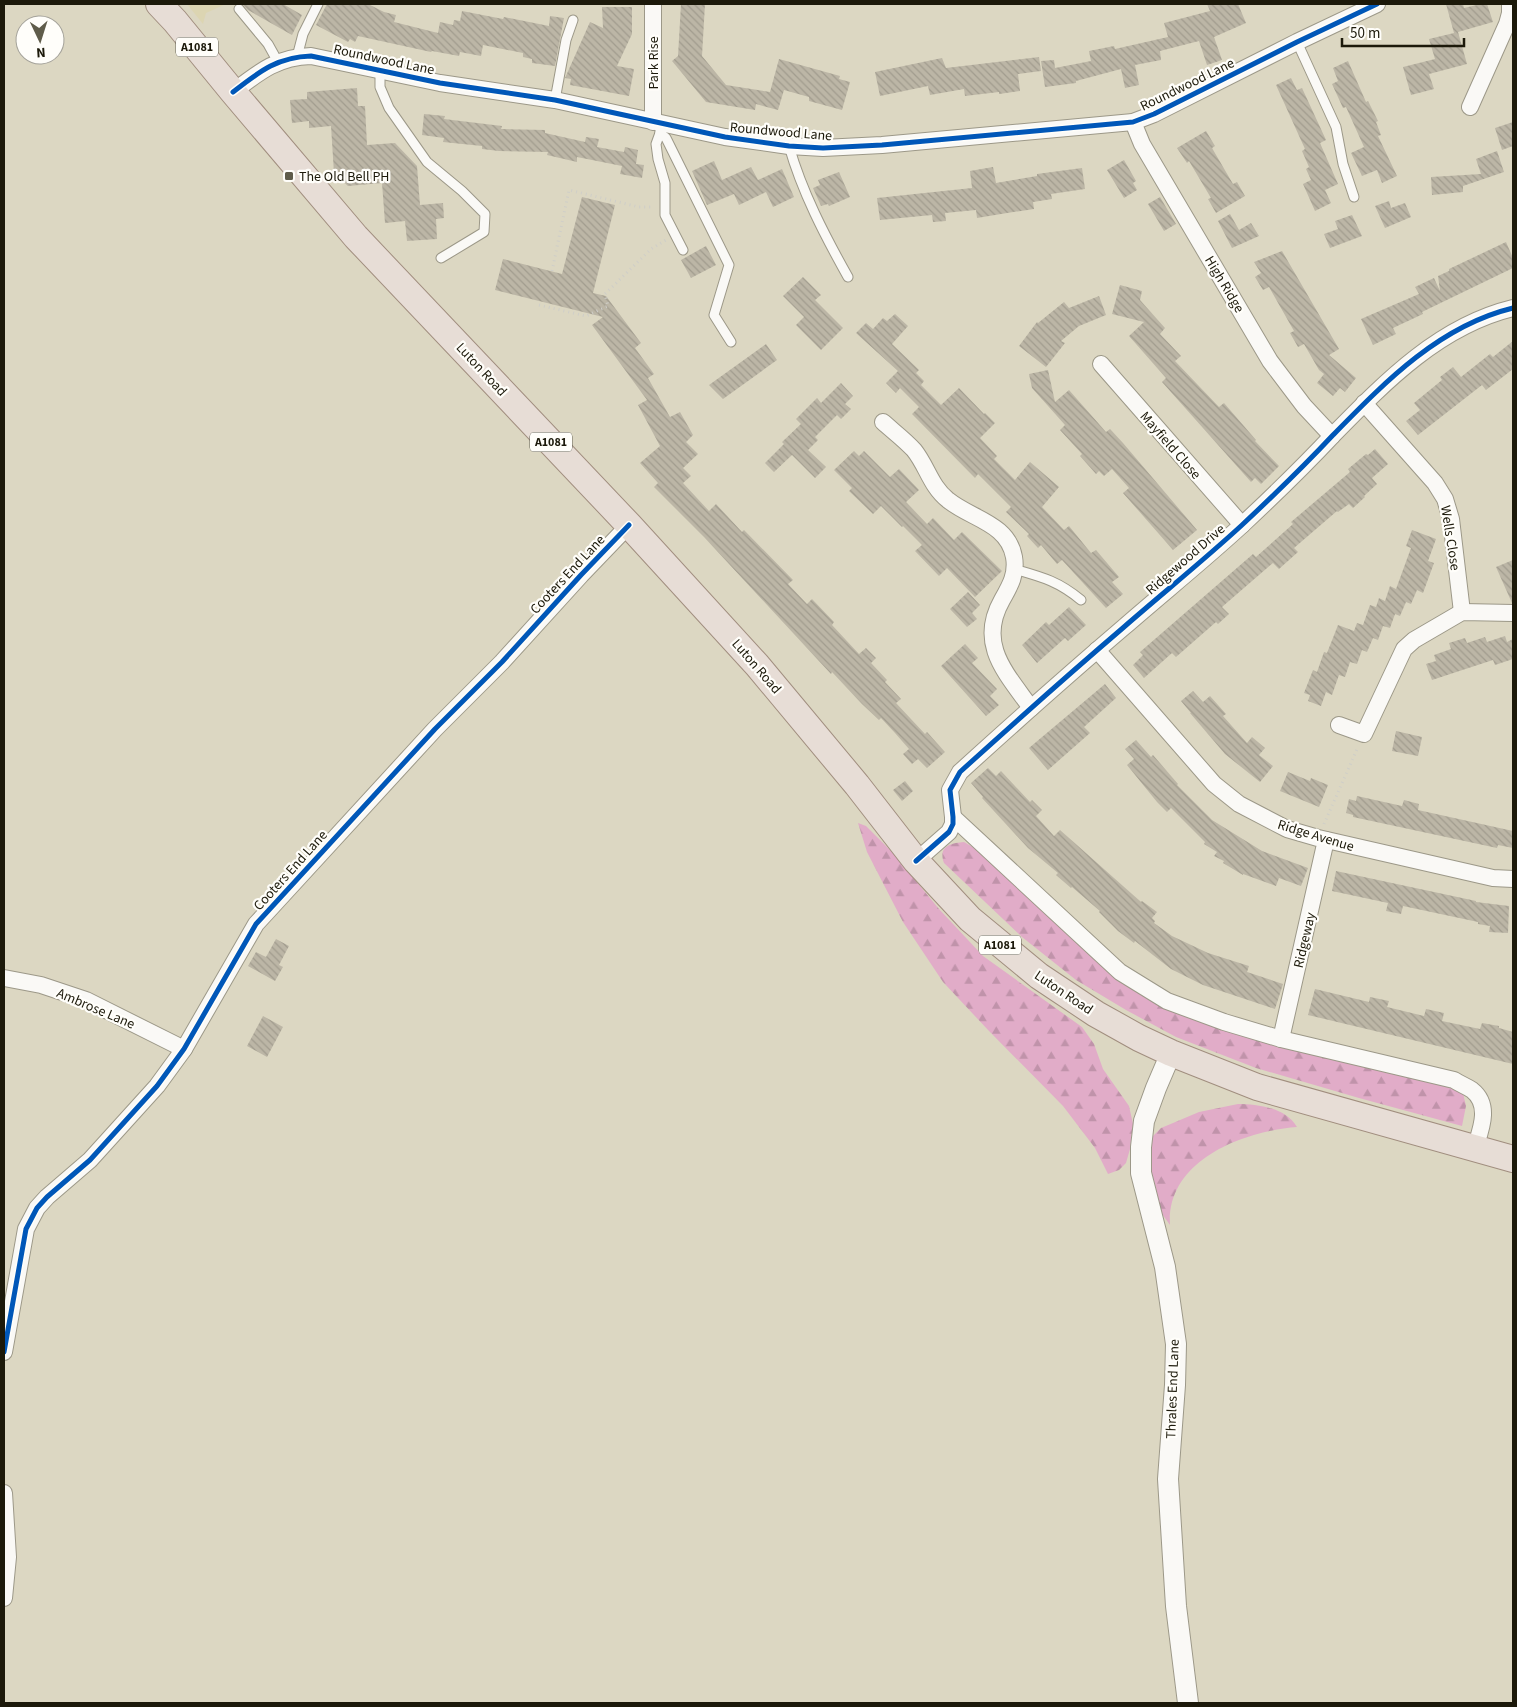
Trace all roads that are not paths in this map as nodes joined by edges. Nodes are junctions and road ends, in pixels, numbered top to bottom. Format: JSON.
{"nodes":[{"id":1,"x":159,"y":4,"type":"edge"},
{"id":2,"x":318,"y":4,"type":"edge"},
{"id":3,"x":652,"y":4,"type":"edge"},
{"id":4,"x":1377,"y":4,"type":"edge"},
{"id":5,"x":1510,"y":4,"type":"edge"},
{"id":6,"x":239,"y":9,"type":"dead end"},
{"id":7,"x":573,"y":20,"type":"dead end"},
{"id":8,"x":1297,"y":42,"type":"junction"},
{"id":9,"x":297,"y":57,"type":"junction"},
{"id":10,"x":278,"y":62,"type":"junction"},
{"id":11,"x":380,"y":70,"type":"junction"},
{"id":12,"x":233,"y":92,"type":"junction"},
{"id":13,"x":555,"y":100,"type":"junction"},
{"id":14,"x":1470,"y":107,"type":"dead end"},
{"id":15,"x":1133,"y":122,"type":"junction"},
{"id":16,"x":658,"y":126,"type":"junction"},
{"id":17,"x":789,"y":146,"type":"junction"},
{"id":18,"x":1354,"y":197,"type":"dead end"},
{"id":19,"x":683,"y":250,"type":"dead end"},
{"id":20,"x":441,"y":258,"type":"dead end"},
{"id":21,"x":848,"y":278,"type":"dead end"},
{"id":22,"x":1513,"y":308,"type":"edge"},
{"id":23,"x":731,"y":342,"type":"dead end"},
{"id":24,"x":1101,"y":364,"type":"dead end"},
{"id":25,"x":1364,"y":403,"type":"junction"},
{"id":26,"x":883,"y":422,"type":"dead end"},
{"id":27,"x":1332,"y":436,"type":"junction"},
{"id":28,"x":629,"y":525,"type":"junction"},
{"id":29,"x":1242,"y":526,"type":"junction"},
{"id":30,"x":1014,"y":570,"type":"junction"},
{"id":31,"x":1081,"y":600,"type":"dead end"},
{"id":32,"x":1462,"y":612,"type":"junction"},
{"id":33,"x":1513,"y":613,"type":"edge"},
{"id":34,"x":1097,"y":650,"type":"junction"},
{"id":35,"x":1031,"y":708,"type":"junction"},
{"id":36,"x":1339,"y":725,"type":"dead end"},
{"id":37,"x":953,"y":817,"type":"junction"},
{"id":38,"x":1322,"y":839,"type":"junction"},
{"id":39,"x":916,"y":861,"type":"junction"},
{"id":40,"x":1513,"y":879,"type":"edge"},
{"id":41,"x":4,"y":978,"type":"edge"},
{"id":42,"x":1281,"y":1039,"type":"junction"},
{"id":43,"x":184,"y":1048,"type":"junction"},
{"id":44,"x":1171,"y":1053,"type":"junction"},
{"id":45,"x":1476,"y":1148,"type":"junction"},
{"id":46,"x":1513,"y":1159,"type":"edge"},
{"id":47,"x":4,"y":1352,"type":"edge"},
{"id":48,"x":4,"y":1493,"type":"edge"},
{"id":49,"x":4,"y":1598,"type":"edge"},
{"id":50,"x":1188,"y":1703,"type":"edge"}],
"edges":[{"from":1,"to":12,"type":"main road","name":"Luton Road","number":"A1081"},
{"from":2,"to":9,"type":"lane"},
{"from":3,"to":16,"type":"street","name":"Park Rise"},
{"from":4,"to":8,"type":"street","name":"Roundwood Lane"},
{"from":5,"to":14,"type":"street"},
{"from":6,"to":10,"type":"lane"},
{"from":7,"to":13,"type":"lane"},
{"from":8,"to":15,"type":"street","name":"Roundwood Lane"},
{"from":8,"to":18,"type":"lane"},
{"from":9,"to":10,"type":"street","name":"Roundwood Lane"},
{"from":9,"to":11,"type":"street","name":"Roundwood Lane"},
{"from":10,"to":12,"type":"street","name":"Roundwood Lane"},
{"from":11,"to":13,"type":"street","name":"Roundwood Lane"},
{"from":11,"to":20,"type":"lane"},
{"from":12,"to":28,"type":"main road","name":"Luton Road","number":"A1081"},
{"from":13,"to":16,"type":"street","name":"Roundwood Lane"},
{"from":15,"to":17,"type":"street","name":"Roundwood Lane"},
{"from":15,"to":27,"type":"street","name":"High Ridge"},
{"from":16,"to":17,"type":"street","name":"Roundwood Lane"},
{"from":16,"to":19,"type":"lane"},
{"from":16,"to":23,"type":"lane"},
{"from":17,"to":21,"type":"lane"},
{"from":22,"to":25,"type":"street","name":"Ridgewood Drive"},
{"from":24,"to":29,"type":"street","name":"Mayfield Close"},
{"from":25,"to":27,"type":"street","name":"Ridgewood Drive"},
{"from":25,"to":32,"type":"street","name":"Wells Close"},
{"from":26,"to":30,"type":"street"},
{"from":27,"to":29,"type":"street","name":"Ridgewood Drive"},
{"from":28,"to":39,"type":"main road","name":"Luton Road","number":"A1081"},
{"from":28,"to":43,"type":"street","name":"Cooters End Lane"},
{"from":29,"to":34,"type":"street","name":"Ridgewood Drive"},
{"from":30,"to":31,"type":"lane"},
{"from":30,"to":35,"type":"street"},
{"from":32,"to":33,"type":"street"},
{"from":32,"to":36,"type":"street"},
{"from":34,"to":35,"type":"street","name":"Ridgewood Drive"},
{"from":34,"to":38,"type":"street","name":"Ridge Avenue"},
{"from":35,"to":37,"type":"street","name":"Ridgewood Drive"},
{"from":37,"to":39,"type":"street"},
{"from":37,"to":42,"type":"street"},
{"from":38,"to":40,"type":"street","name":"Ridge Avenue"},
{"from":38,"to":42,"type":"street","name":"Ridgeway"},
{"from":39,"to":44,"type":"main road","name":"Luton Road","number":"A1081"},
{"from":41,"to":43,"type":"street","name":"Ambrose Lane"},
{"from":42,"to":45,"type":"street"},
{"from":43,"to":47,"type":"street","name":"Cooters End Lane"},
{"from":44,"to":45,"type":"main road","name":"Luton Road","number":"A1081"},
{"from":44,"to":50,"type":"street","name":"Thrales End Lane"},
{"from":45,"to":46,"type":"main road","name":"Luton Road","number":"A1081"},
{"from":48,"to":49,"type":"street"}]}
